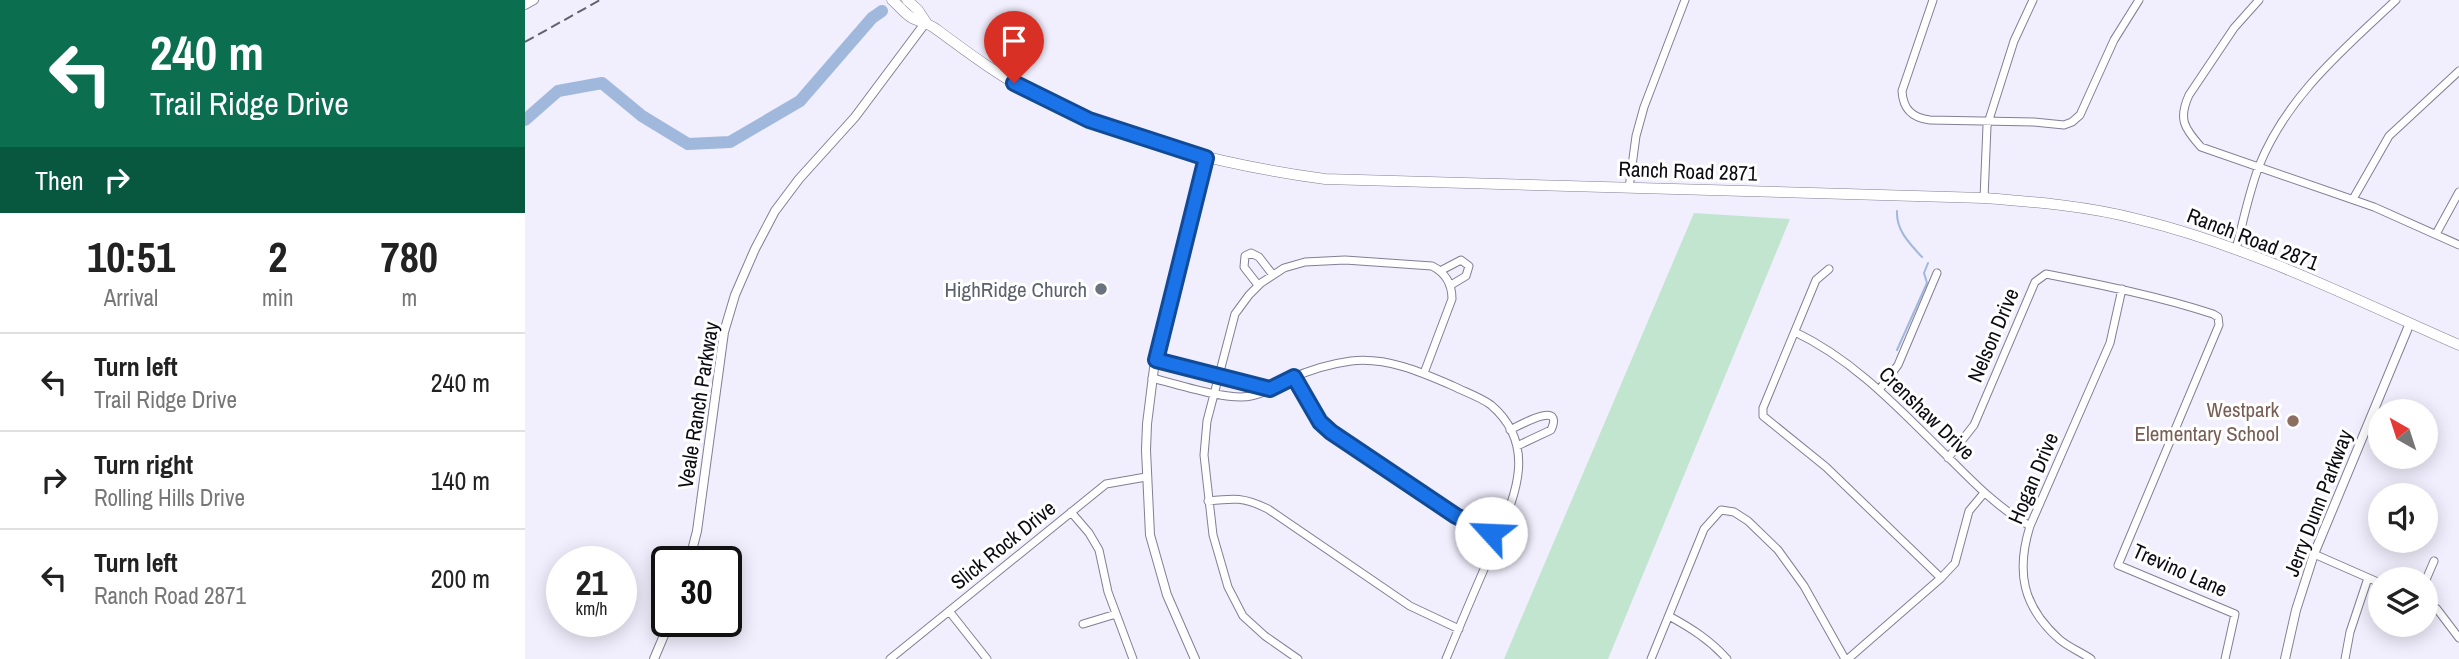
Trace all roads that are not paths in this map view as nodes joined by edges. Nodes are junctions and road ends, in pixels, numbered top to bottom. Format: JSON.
{"nodes":[{"id":1,"x":534,"y":0,"type":"edge"},
{"id":2,"x":892,"y":0,"type":"edge"},
{"id":3,"x":907,"y":0,"type":"edge"},
{"id":4,"x":1685,"y":0,"type":"edge"},
{"id":5,"x":1933,"y":0,"type":"edge"},
{"id":6,"x":2033,"y":0,"type":"edge"},
{"id":7,"x":2139,"y":0,"type":"edge"},
{"id":8,"x":2259,"y":0,"type":"edge"},
{"id":9,"x":2396,"y":0,"type":"edge"},
{"id":10,"x":525,"y":5,"type":"edge"},
{"id":11,"x":926,"y":22,"type":"junction"},
{"id":12,"x":2459,"y":71,"type":"edge"},
{"id":13,"x":1988,"y":121,"type":"junction"},
{"id":14,"x":1206,"y":158,"type":"junction"},
{"id":15,"x":2259,"y":167,"type":"junction"},
{"id":16,"x":1629,"y":188,"type":"junction"},
{"id":17,"x":2459,"y":192,"type":"edge"},
{"id":18,"x":1985,"y":198,"type":"junction"},
{"id":19,"x":2353,"y":199,"type":"junction"},
{"id":20,"x":2436,"y":234,"type":"junction"},
{"id":21,"x":2459,"y":245,"type":"edge"},
{"id":22,"x":2236,"y":249,"type":"junction"},
{"id":23,"x":1829,"y":269,"type":"dead end"},
{"id":24,"x":1440,"y":271,"type":"junction"},
{"id":25,"x":1937,"y":273,"type":"dead end"},
{"id":26,"x":1273,"y":275,"type":"junction"},
{"id":27,"x":1258,"y":285,"type":"junction"},
{"id":28,"x":1451,"y":285,"type":"junction"},
{"id":29,"x":2122,"y":289,"type":"junction"},
{"id":30,"x":2218,"y":317,"type":"joint"},
{"id":31,"x":2410,"y":323,"type":"junction"},
{"id":32,"x":1795,"y":332,"type":"junction"},
{"id":33,"x":2459,"y":345,"type":"edge"},
{"id":34,"x":1156,"y":360,"type":"junction"},
{"id":35,"x":1424,"y":373,"type":"junction"},
{"id":36,"x":1218,"y":375,"type":"junction"},
{"id":37,"x":1294,"y":377,"type":"junction"},
{"id":38,"x":1152,"y":378,"type":"junction"},
{"id":39,"x":1270,"y":389,"type":"junction"},
{"id":40,"x":1879,"y":390,"type":"junction"},
{"id":41,"x":1214,"y":393,"type":"junction"},
{"id":42,"x":1510,"y":430,"type":"junction"},
{"id":43,"x":1517,"y":446,"type":"junction"},
{"id":44,"x":1948,"y":458,"type":"junction"},
{"id":45,"x":1146,"y":477,"type":"junction"},
{"id":46,"x":1984,"y":493,"type":"junction"},
{"id":47,"x":1208,"y":501,"type":"junction"},
{"id":48,"x":1071,"y":512,"type":"junction"},
{"id":49,"x":2031,"y":526,"type":"junction"},
{"id":50,"x":1498,"y":536,"type":"junction"},
{"id":51,"x":692,"y":546,"type":"edge"},
{"id":52,"x":2313,"y":554,"type":"junction"},
{"id":53,"x":2434,"y":561,"type":"dead end"},
{"id":54,"x":2431,"y":567,"type":"edge"},
{"id":55,"x":2368,"y":578,"type":"joint"},
{"id":56,"x":1941,"y":579,"type":"junction"},
{"id":57,"x":2438,"y":610,"type":"edge"},
{"id":58,"x":949,"y":611,"type":"junction"},
{"id":59,"x":1116,"y":614,"type":"junction"},
{"id":60,"x":1669,"y":616,"type":"junction"},
{"id":61,"x":1083,"y":624,"type":"dead end"},
{"id":62,"x":1459,"y":629,"type":"junction"},
{"id":63,"x":664,"y":637,"type":"edge"},
{"id":64,"x":2459,"y":638,"type":"edge"},
{"id":65,"x":655,"y":659,"type":"edge"},
{"id":66,"x":890,"y":659,"type":"edge"},
{"id":67,"x":987,"y":659,"type":"edge"},
{"id":68,"x":1133,"y":659,"type":"edge"},
{"id":69,"x":1195,"y":659,"type":"edge"},
{"id":70,"x":1299,"y":659,"type":"edge"},
{"id":71,"x":1446,"y":659,"type":"edge"},
{"id":72,"x":1651,"y":659,"type":"edge"},
{"id":73,"x":1727,"y":659,"type":"edge"},
{"id":74,"x":1846,"y":659,"type":"edge"},
{"id":75,"x":2091,"y":659,"type":"edge"},
{"id":76,"x":2225,"y":659,"type":"edge"},
{"id":77,"x":2285,"y":659,"type":"edge"},
{"id":78,"x":2345,"y":659,"type":"edge"}],
"edges":[{"from":1,"to":10,"type":"street"},
{"from":2,"to":11,"type":"main road","name":"Ranch Road 2871"},
{"from":3,"to":11,"type":"main road","name":"Ranch Road 2871"},
{"from":4,"to":16,"type":"street"},
{"from":5,"to":13,"type":"street"},
{"from":6,"to":13,"type":"street"},
{"from":7,"to":13,"type":"street"},
{"from":8,"to":15,"type":"street"},
{"from":9,"to":15,"type":"street"},
{"from":11,"to":14,"type":"main road","name":"Ranch Road 2871"},
{"from":11,"to":51,"type":"street","name":"Veale Ranch Parkway"},
{"from":12,"to":19,"type":"street"},
{"from":13,"to":18,"type":"street"},
{"from":14,"to":16,"type":"main road","name":"Ranch Road 2871"},
{"from":14,"to":34,"type":"street"},
{"from":15,"to":19,"type":"street"},
{"from":15,"to":22,"type":"street"},
{"from":16,"to":18,"type":"main road","name":"Ranch Road 2871"},
{"from":17,"to":20,"type":"street"},
{"from":18,"to":22,"type":"main road","name":"Ranch Road 2871"},
{"from":19,"to":20,"type":"street"},
{"from":20,"to":21,"type":"street"},
{"from":22,"to":31,"type":"main road","name":"Ranch Road 2871"},
{"from":23,"to":32,"type":"street"},
{"from":24,"to":26,"type":"street"},
{"from":24,"to":28,"type":"street"},
{"from":24,"to":28,"type":"street"},
{"from":25,"to":40,"type":"street"},
{"from":26,"to":27,"type":"street"},
{"from":26,"to":27,"type":"street"},
{"from":27,"to":36,"type":"street"},
{"from":28,"to":35,"type":"street"},
{"from":29,"to":30,"type":"street","name":"Nelson Drive"},
{"from":29,"to":44,"type":"street","name":"Nelson Drive"},
{"from":29,"to":49,"type":"street","name":"Hogan Drive"},
{"from":30,"to":76,"type":"street","name":"Trevino Lane"},
{"from":31,"to":33,"type":"main road","name":"Ranch Road 2871"},
{"from":31,"to":52,"type":"street","name":"Jerry Dunn Parkway"},
{"from":32,"to":40,"type":"street","name":"Crenshaw Drive"},
{"from":32,"to":56,"type":"street"},
{"from":34,"to":36,"type":"street"},
{"from":34,"to":38,"type":"street"},
{"from":35,"to":37,"type":"street"},
{"from":35,"to":42,"type":"street"},
{"from":36,"to":39,"type":"street"},
{"from":36,"to":41,"type":"street"},
{"from":37,"to":39,"type":"street"},
{"from":37,"to":50,"type":"street"},
{"from":38,"to":41,"type":"street"},
{"from":38,"to":45,"type":"street"},
{"from":39,"to":41,"type":"street"},
{"from":40,"to":44,"type":"street","name":"Crenshaw Drive"},
{"from":41,"to":47,"type":"street"},
{"from":42,"to":43,"type":"street"},
{"from":42,"to":43,"type":"street"},
{"from":43,"to":50,"type":"street"},
{"from":44,"to":46,"type":"street","name":"Crenshaw Drive"},
{"from":45,"to":48,"type":"street","name":"Slick Rock Drive"},
{"from":45,"to":69,"type":"street"},
{"from":46,"to":49,"type":"street","name":"Crenshaw Drive"},
{"from":46,"to":56,"type":"street"},
{"from":47,"to":62,"type":"street"},
{"from":47,"to":70,"type":"street"},
{"from":48,"to":58,"type":"street","name":"Slick Rock Drive"},
{"from":48,"to":59,"type":"street"},
{"from":49,"to":75,"type":"street","name":"Hogan Drive"},
{"from":50,"to":62,"type":"street"},
{"from":52,"to":55,"type":"street"},
{"from":52,"to":77,"type":"street","name":"Jerry Dunn Parkway"},
{"from":53,"to":54,"type":"street"},
{"from":55,"to":78,"type":"street"},
{"from":56,"to":74,"type":"street"},
{"from":57,"to":64,"type":"street"},
{"from":58,"to":66,"type":"street","name":"Slick Rock Drive"},
{"from":58,"to":67,"type":"street"},
{"from":59,"to":61,"type":"street"},
{"from":59,"to":68,"type":"street"},
{"from":60,"to":72,"type":"street"},
{"from":60,"to":73,"type":"street"},
{"from":60,"to":74,"type":"street"},
{"from":62,"to":71,"type":"street"},
{"from":63,"to":65,"type":"street"}]}
